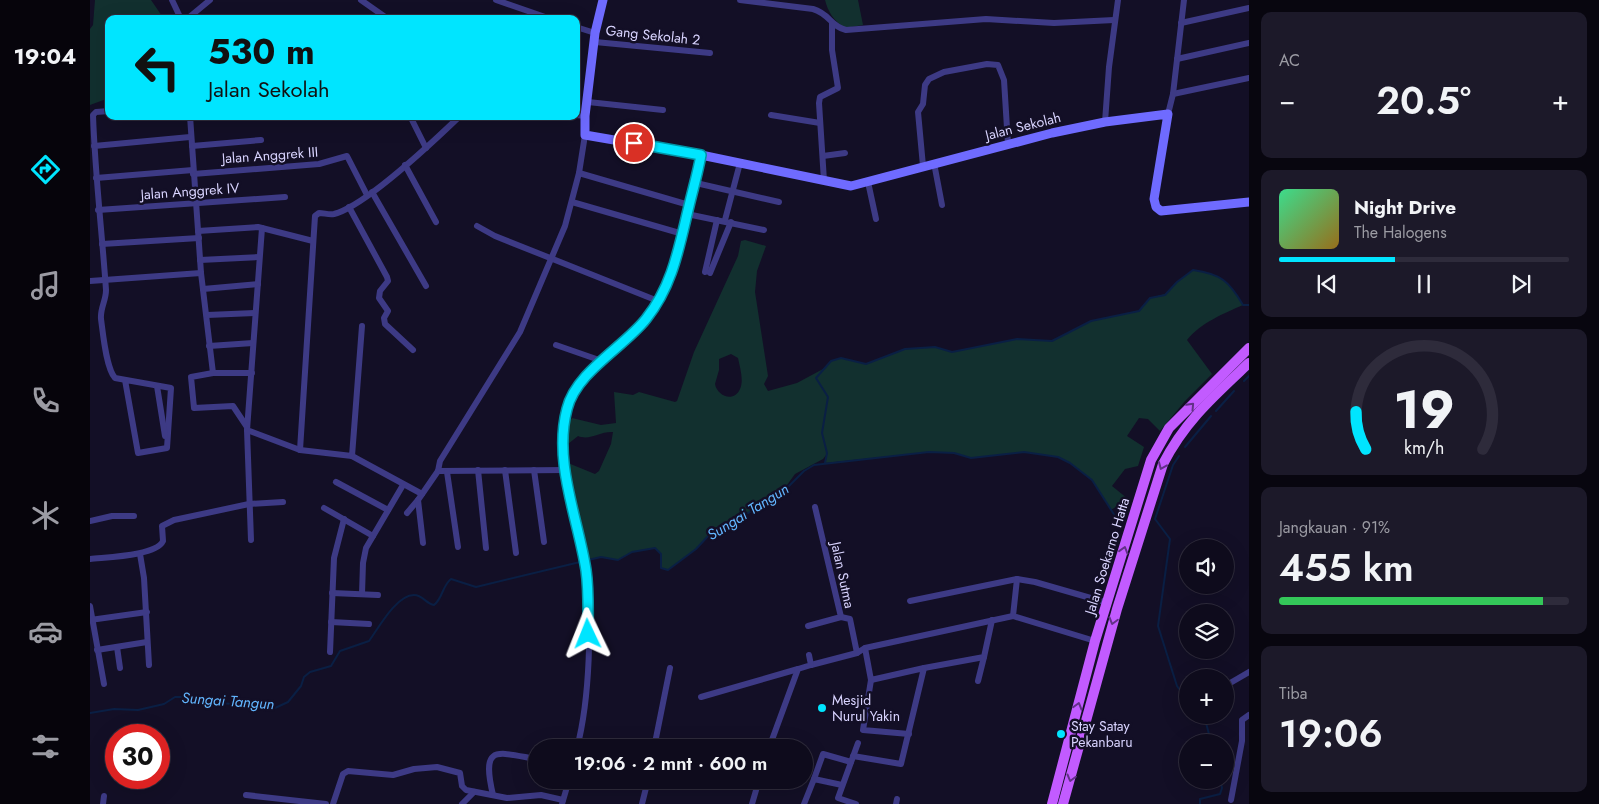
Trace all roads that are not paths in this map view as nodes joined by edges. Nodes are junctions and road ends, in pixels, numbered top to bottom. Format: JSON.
{"nodes":[{"id":1,"x":172,"y":0,"type":"edge"},
{"id":2,"x":210,"y":0,"type":"edge"},
{"id":3,"x":361,"y":0,"type":"edge"},
{"id":4,"x":496,"y":0,"type":"edge"},
{"id":5,"x":603,"y":0,"type":"edge"},
{"id":6,"x":740,"y":0,"type":"edge"},
{"id":7,"x":1118,"y":0,"type":"edge"},
{"id":8,"x":1184,"y":0,"type":"edge"},
{"id":9,"x":1249,"y":8,"type":"edge"},
{"id":10,"x":179,"y":15,"type":"edge"},
{"id":11,"x":192,"y":15,"type":"edge"},
{"id":12,"x":382,"y":15,"type":"edge"},
{"id":13,"x":533,"y":15,"type":"edge"},
{"id":14,"x":1114,"y":20,"type":"junction"},
{"id":15,"x":832,"y":23,"type":"junction"},
{"id":16,"x":1181,"y":23,"type":"junction"},
{"id":17,"x":580,"y":29,"type":"edge"},
{"id":18,"x":595,"y":38,"type":"junction"},
{"id":19,"x":1249,"y":43,"type":"edge"},
{"id":20,"x":710,"y":53,"type":"dead end"},
{"id":21,"x":1177,"y":59,"type":"junction"},
{"id":22,"x":1249,"y":78,"type":"edge"},
{"id":23,"x":1173,"y":94,"type":"junction"},
{"id":24,"x":588,"y":102,"type":"junction"},
{"id":25,"x":663,"y":110,"type":"dead end"},
{"id":26,"x":105,"y":112,"type":"edge"},
{"id":27,"x":1168,"y":114,"type":"junction"},
{"id":28,"x":771,"y":115,"type":"dead end"},
{"id":29,"x":581,"y":116,"type":"edge"},
{"id":30,"x":190,"y":120,"type":"edge"},
{"id":31,"x":412,"y":120,"type":"edge"},
{"id":32,"x":456,"y":120,"type":"edge"},
{"id":33,"x":1105,"y":122,"type":"junction"},
{"id":34,"x":820,"y":123,"type":"junction"},
{"id":35,"x":585,"y":135,"type":"junction"},
{"id":36,"x":190,"y":137,"type":"junction"},
{"id":37,"x":261,"y":140,"type":"dead end"},
{"id":38,"x":1008,"y":144,"type":"junction"},
{"id":39,"x":94,"y":146,"type":"junction"},
{"id":40,"x":192,"y":146,"type":"junction"},
{"id":41,"x":426,"y":148,"type":"junction"},
{"id":42,"x":845,"y":153,"type":"dead end"},
{"id":43,"x":701,"y":155,"type":"junction"},
{"id":44,"x":823,"y":156,"type":"junction"},
{"id":45,"x":740,"y":163,"type":"junction"},
{"id":46,"x":934,"y":163,"type":"junction"},
{"id":47,"x":405,"y":165,"type":"junction"},
{"id":48,"x":923,"y":166,"type":"junction"},
{"id":49,"x":92,"y":169,"type":"edge"},
{"id":50,"x":193,"y":172,"type":"junction"},
{"id":51,"x":579,"y":172,"type":"junction"},
{"id":52,"x":96,"y":178,"type":"junction"},
{"id":53,"x":824,"y":181,"type":"junction"},
{"id":54,"x":868,"y":182,"type":"junction"},
{"id":55,"x":696,"y":183,"type":"junction"},
{"id":56,"x":733,"y":192,"type":"junction"},
{"id":57,"x":370,"y":194,"type":"junction"},
{"id":58,"x":285,"y":197,"type":"dead end"},
{"id":59,"x":572,"y":202,"type":"junction"},
{"id":60,"x":779,"y":202,"type":"dead end"},
{"id":61,"x":1249,"y":202,"type":"edge"},
{"id":62,"x":195,"y":203,"type":"junction"},
{"id":63,"x":689,"y":205,"type":"junction"},
{"id":64,"x":942,"y":205,"type":"dead end"},
{"id":65,"x":349,"y":207,"type":"junction"},
{"id":66,"x":98,"y":210,"type":"junction"},
{"id":67,"x":687,"y":214,"type":"junction"},
{"id":68,"x":876,"y":219,"type":"dead end"},
{"id":69,"x":717,"y":220,"type":"junction"},
{"id":70,"x":728,"y":221,"type":"junction"},
{"id":71,"x":436,"y":222,"type":"dead end"},
{"id":72,"x":477,"y":226,"type":"dead end"},
{"id":73,"x":262,"y":228,"type":"junction"},
{"id":74,"x":764,"y":230,"type":"dead end"},
{"id":75,"x":683,"y":234,"type":"junction"},
{"id":76,"x":198,"y":235,"type":"junction"},
{"id":77,"x":313,"y":241,"type":"junction"},
{"id":78,"x":102,"y":244,"type":"junction"},
{"id":79,"x":259,"y":257,"type":"junction"},
{"id":80,"x":551,"y":258,"type":"junction"},
{"id":81,"x":200,"y":260,"type":"junction"},
{"id":82,"x":201,"y":273,"type":"junction"},
{"id":83,"x":105,"y":280,"type":"junction"},
{"id":84,"x":90,"y":282,"type":"edge"},
{"id":85,"x":258,"y":284,"type":"junction"},
{"id":86,"x":426,"y":286,"type":"dead end"},
{"id":87,"x":203,"y":289,"type":"junction"},
{"id":88,"x":658,"y":301,"type":"junction"},
{"id":89,"x":255,"y":312,"type":"junction"},
{"id":90,"x":207,"y":316,"type":"junction"},
{"id":91,"x":362,"y":326,"type":"dead end"},
{"id":92,"x":253,"y":343,"type":"junction"},
{"id":93,"x":556,"y":345,"type":"dead end"},
{"id":94,"x":209,"y":346,"type":"junction"},
{"id":95,"x":1249,"y":348,"type":"edge"},
{"id":96,"x":413,"y":350,"type":"dead end"},
{"id":97,"x":602,"y":360,"type":"junction"},
{"id":98,"x":1249,"y":363,"type":"edge"},
{"id":99,"x":213,"y":373,"type":"junction"},
{"id":100,"x":252,"y":373,"type":"junction"},
{"id":101,"x":125,"y":380,"type":"junction"},
{"id":102,"x":157,"y":386,"type":"junction"},
{"id":103,"x":247,"y":428,"type":"junction"},
{"id":104,"x":167,"y":448,"type":"junction"},
{"id":105,"x":300,"y":450,"type":"junction"},
{"id":106,"x":352,"y":456,"type":"junction"},
{"id":107,"x":478,"y":470,"type":"junction"},
{"id":108,"x":505,"y":470,"type":"junction"},
{"id":109,"x":534,"y":470,"type":"junction"},
{"id":110,"x":566,"y":470,"type":"junction"},
{"id":111,"x":438,"y":471,"type":"junction"},
{"id":112,"x":447,"y":472,"type":"junction"},
{"id":113,"x":336,"y":482,"type":"dead end"},
{"id":114,"x":403,"y":485,"type":"junction"},
{"id":115,"x":422,"y":494,"type":"junction"},
{"id":116,"x":418,"y":500,"type":"junction"},
{"id":117,"x":283,"y":502,"type":"dead end"},
{"id":118,"x":249,"y":504,"type":"junction"},
{"id":119,"x":815,"y":507,"type":"dead end"},
{"id":120,"x":324,"y":508,"type":"dead end"},
{"id":121,"x":388,"y":510,"type":"junction"},
{"id":122,"x":407,"y":513,"type":"dead end"},
{"id":123,"x":134,"y":516,"type":"dead end"},
{"id":124,"x":344,"y":519,"type":"junction"},
{"id":125,"x":90,"y":521,"type":"edge"},
{"id":126,"x":373,"y":536,"type":"junction"},
{"id":127,"x":251,"y":540,"type":"dead end"},
{"id":128,"x":544,"y":542,"type":"dead end"},
{"id":129,"x":423,"y":543,"type":"dead end"},
{"id":130,"x":458,"y":547,"type":"dead end"},
{"id":131,"x":486,"y":548,"type":"dead end"},
{"id":132,"x":516,"y":553,"type":"dead end"},
{"id":133,"x":140,"y":554,"type":"junction"},
{"id":134,"x":90,"y":560,"type":"edge"},
{"id":135,"x":1017,"y":579,"type":"junction"},
{"id":136,"x":332,"y":593,"type":"junction"},
{"id":137,"x":362,"y":594,"type":"junction"},
{"id":138,"x":378,"y":595,"type":"dead end"},
{"id":139,"x":910,"y":601,"type":"dead end"},
{"id":140,"x":1108,"y":603,"type":"junction"},
{"id":141,"x":90,"y":606,"type":"edge"},
{"id":142,"x":147,"y":612,"type":"junction"},
{"id":143,"x":1014,"y":616,"type":"junction"},
{"id":144,"x":841,"y":617,"type":"junction"},
{"id":145,"x":91,"y":619,"type":"edge"},
{"id":146,"x":992,"y":620,"type":"junction"},
{"id":147,"x":332,"y":622,"type":"junction"},
{"id":148,"x":370,"y":624,"type":"dead end"},
{"id":149,"x":808,"y":626,"type":"dead end"},
{"id":150,"x":148,"y":642,"type":"junction"},
{"id":151,"x":1095,"y":642,"type":"junction"},
{"id":152,"x":117,"y":647,"type":"junction"},
{"id":153,"x":865,"y":648,"type":"junction"},
{"id":154,"x":97,"y":650,"type":"junction"},
{"id":155,"x":330,"y":652,"type":"dead end"},
{"id":156,"x":857,"y":653,"type":"junction"},
{"id":157,"x":809,"y":654,"type":"dead end"},
{"id":158,"x":984,"y":657,"type":"junction"},
{"id":159,"x":149,"y":665,"type":"dead end"},
{"id":160,"x":811,"y":665,"type":"junction"},
{"id":161,"x":120,"y":668,"type":"dead end"},
{"id":162,"x":670,"y":668,"type":"dead end"},
{"id":163,"x":924,"y":668,"type":"junction"},
{"id":164,"x":798,"y":669,"type":"junction"},
{"id":165,"x":1249,"y":672,"type":"edge"},
{"id":166,"x":871,"y":680,"type":"junction"},
{"id":167,"x":978,"y":681,"type":"dead end"},
{"id":168,"x":1234,"y":681,"type":"edge"},
{"id":169,"x":104,"y":684,"type":"dead end"},
{"id":170,"x":701,"y":697,"type":"dead end"},
{"id":171,"x":1249,"y":715,"type":"edge"},
{"id":172,"x":909,"y":734,"type":"junction"},
{"id":173,"x":1069,"y":738,"type":"junction"},
{"id":174,"x":579,"y":739,"type":"edge"},
{"id":175,"x":656,"y":739,"type":"edge"},
{"id":176,"x":772,"y":739,"type":"edge"},
{"id":177,"x":1081,"y":740,"type":"junction"},
{"id":178,"x":858,"y":743,"type":"dead end"},
{"id":179,"x":528,"y":758,"type":"edge"},
{"id":180,"x":852,"y":759,"type":"junction"},
{"id":181,"x":814,"y":779,"type":"junction"},
{"id":182,"x":842,"y":785,"type":"junction"},
{"id":183,"x":567,"y":789,"type":"edge"},
{"id":184,"x":646,"y":789,"type":"edge"},
{"id":185,"x":757,"y":789,"type":"edge"},
{"id":186,"x":474,"y":792,"type":"junction"},
{"id":187,"x":246,"y":795,"type":"dead end"},
{"id":188,"x":493,"y":795,"type":"junction"},
{"id":189,"x":104,"y":796,"type":"dead end"},
{"id":190,"x":1231,"y":800,"type":"dead end"},
{"id":191,"x":563,"y":802,"type":"edge"},
{"id":192,"x":103,"y":804,"type":"edge"},
{"id":193,"x":326,"y":804,"type":"edge"},
{"id":194,"x":333,"y":804,"type":"edge"},
{"id":195,"x":462,"y":804,"type":"edge"},
{"id":196,"x":642,"y":804,"type":"edge"},
{"id":197,"x":752,"y":804,"type":"edge"},
{"id":198,"x":804,"y":804,"type":"edge"},
{"id":199,"x":853,"y":804,"type":"edge"},
{"id":200,"x":1052,"y":804,"type":"edge"},
{"id":201,"x":1063,"y":804,"type":"edge"}],
"edges":[{"from":1,"to":10,"type":"street"},
{"from":2,"to":11,"type":"street"},
{"from":3,"to":12,"type":"street"},
{"from":4,"to":13,"type":"street"},
{"from":5,"to":18,"type":"street"},
{"from":6,"to":15,"type":"street"},
{"from":7,"to":14,"type":"street"},
{"from":8,"to":16,"type":"street"},
{"from":9,"to":16,"type":"street"},
{"from":14,"to":15,"type":"street"},
{"from":14,"to":33,"type":"street"},
{"from":15,"to":34,"type":"street"},
{"from":16,"to":21,"type":"street"},
{"from":17,"to":18,"type":"street","name":"Gang Sekolah 2"},
{"from":18,"to":20,"type":"street","name":"Gang Sekolah 2"},
{"from":18,"to":24,"type":"street"},
{"from":19,"to":21,"type":"street"},
{"from":21,"to":23,"type":"street"},
{"from":22,"to":23,"type":"street"},
{"from":23,"to":27,"type":"street"},
{"from":24,"to":25,"type":"street"},
{"from":24,"to":29,"type":"street"},
{"from":26,"to":39,"type":"street"},
{"from":27,"to":33,"type":"street","name":"Jalan Sekolah"},
{"from":27,"to":61,"type":"street"},
{"from":28,"to":34,"type":"street"},
{"from":29,"to":35,"type":"street"},
{"from":30,"to":36,"type":"street"},
{"from":31,"to":41,"type":"street"},
{"from":32,"to":41,"type":"street"},
{"from":33,"to":38,"type":"street","name":"Jalan Sekolah"},
{"from":34,"to":44,"type":"street"},
{"from":35,"to":43,"type":"street","name":"Jalan Sekolah"},
{"from":35,"to":51,"type":"street"},
{"from":36,"to":39,"type":"street"},
{"from":36,"to":40,"type":"street"},
{"from":37,"to":40,"type":"street"},
{"from":38,"to":46,"type":"street","name":"Jalan Sekolah"},
{"from":38,"to":48,"type":"street"},
{"from":39,"to":49,"type":"street"},
{"from":40,"to":50,"type":"street"},
{"from":41,"to":47,"type":"street"},
{"from":42,"to":44,"type":"street"},
{"from":43,"to":45,"type":"street","name":"Jalan Sekolah"},
{"from":43,"to":55,"type":"street"},
{"from":44,"to":53,"type":"street"},
{"from":45,"to":53,"type":"street","name":"Jalan Sekolah"},
{"from":45,"to":56,"type":"street"},
{"from":46,"to":48,"type":"street","name":"Jalan Sekolah"},
{"from":46,"to":64,"type":"street"},
{"from":47,"to":57,"type":"street"},
{"from":47,"to":71,"type":"street"},
{"from":48,"to":54,"type":"street","name":"Jalan Sekolah"},
{"from":49,"to":52,"type":"street"},
{"from":50,"to":52,"type":"street","name":"Jalan Anggrek III"},
{"from":50,"to":57,"type":"street","name":"Jalan Anggrek III"},
{"from":50,"to":62,"type":"street"},
{"from":51,"to":59,"type":"street"},
{"from":51,"to":63,"type":"street"},
{"from":52,"to":66,"type":"street"},
{"from":53,"to":54,"type":"street","name":"Jalan Sekolah"},
{"from":54,"to":68,"type":"street"},
{"from":55,"to":56,"type":"street"},
{"from":55,"to":63,"type":"street"},
{"from":56,"to":60,"type":"street"},
{"from":56,"to":70,"type":"street"},
{"from":57,"to":65,"type":"street"},
{"from":57,"to":86,"type":"street"},
{"from":58,"to":62,"type":"street","name":"Jalan Anggrek IV"},
{"from":59,"to":75,"type":"street"},
{"from":59,"to":80,"type":"street"},
{"from":62,"to":66,"type":"street","name":"Jalan Anggrek IV"},
{"from":62,"to":76,"type":"street"},
{"from":63,"to":67,"type":"street"},
{"from":65,"to":77,"type":"street"},
{"from":65,"to":96,"type":"street"},
{"from":66,"to":78,"type":"street"},
{"from":67,"to":69,"type":"street"},
{"from":67,"to":75,"type":"street"},
{"from":69,"to":70,"type":"street"},
{"from":69,"to":70,"type":"street"},
{"from":70,"to":74,"type":"street"},
{"from":72,"to":80,"type":"street"},
{"from":73,"to":76,"type":"street"},
{"from":73,"to":77,"type":"street"},
{"from":73,"to":79,"type":"street"},
{"from":75,"to":88,"type":"street"},
{"from":76,"to":78,"type":"street"},
{"from":76,"to":81,"type":"street"},
{"from":77,"to":105,"type":"street"},
{"from":78,"to":83,"type":"street"},
{"from":79,"to":81,"type":"street"},
{"from":79,"to":85,"type":"street"},
{"from":80,"to":88,"type":"street"},
{"from":80,"to":111,"type":"street"},
{"from":81,"to":82,"type":"street"},
{"from":82,"to":83,"type":"street"},
{"from":82,"to":87,"type":"street"},
{"from":83,"to":84,"type":"street"},
{"from":83,"to":101,"type":"street"},
{"from":85,"to":87,"type":"street"},
{"from":85,"to":89,"type":"street"},
{"from":87,"to":90,"type":"street"},
{"from":88,"to":97,"type":"street"},
{"from":89,"to":90,"type":"street"},
{"from":89,"to":92,"type":"street"},
{"from":90,"to":94,"type":"street"},
{"from":91,"to":106,"type":"street"},
{"from":92,"to":94,"type":"street"},
{"from":92,"to":100,"type":"street"},
{"from":93,"to":97,"type":"street"},
{"from":94,"to":99,"type":"street"},
{"from":140,"to":95,"type":"main road","name":"Jalan Soekarno Hatta","one_way":true},
{"from":97,"to":110,"type":"street"},
{"from":98,"to":177,"type":"main road","name":"Jalan Soekarno Hatta","one_way":true},
{"from":99,"to":100,"type":"street"},
{"from":99,"to":103,"type":"street"},
{"from":100,"to":103,"type":"street"},
{"from":101,"to":102,"type":"street"},
{"from":101,"to":104,"type":"street"},
{"from":102,"to":104,"type":"street"},
{"from":102,"to":104,"type":"street"},
{"from":103,"to":105,"type":"street"},
{"from":103,"to":118,"type":"street"},
{"from":105,"to":106,"type":"street"},
{"from":106,"to":114,"type":"street"},
{"from":107,"to":108,"type":"street"},
{"from":107,"to":112,"type":"street"},
{"from":107,"to":131,"type":"street"},
{"from":108,"to":109,"type":"street"},
{"from":108,"to":132,"type":"street"},
{"from":109,"to":110,"type":"street"},
{"from":109,"to":128,"type":"street"},
{"from":110,"to":174,"type":"street"},
{"from":111,"to":112,"type":"street"},
{"from":111,"to":115,"type":"street"},
{"from":112,"to":130,"type":"street"},
{"from":113,"to":121,"type":"street"},
{"from":114,"to":115,"type":"street"},
{"from":114,"to":121,"type":"street"},
{"from":115,"to":116,"type":"street"},
{"from":116,"to":122,"type":"street"},
{"from":116,"to":129,"type":"street"},
{"from":117,"to":118,"type":"street"},
{"from":118,"to":127,"type":"street"},
{"from":118,"to":133,"type":"street"},
{"from":119,"to":144,"type":"street","name":"Jalan Sutma"},
{"from":120,"to":124,"type":"street"},
{"from":121,"to":126,"type":"street"},
{"from":123,"to":125,"type":"street"},
{"from":124,"to":126,"type":"street"},
{"from":124,"to":136,"type":"street"},
{"from":126,"to":137,"type":"street"},
{"from":133,"to":134,"type":"street"},
{"from":133,"to":142,"type":"street"},
{"from":135,"to":139,"type":"street"},
{"from":135,"to":140,"type":"street"},
{"from":135,"to":143,"type":"street"},
{"from":136,"to":137,"type":"street"},
{"from":136,"to":147,"type":"street"},
{"from":137,"to":138,"type":"street"},
{"from":140,"to":151,"type":"main road","name":"Jalan Soekarno Hatta"},
{"from":141,"to":145,"type":"street"},
{"from":142,"to":145,"type":"street"},
{"from":142,"to":150,"type":"street"},
{"from":143,"to":146,"type":"street"},
{"from":143,"to":151,"type":"street"},
{"from":144,"to":149,"type":"street","name":"Jalan Sutma"},
{"from":144,"to":156,"type":"street"},
{"from":145,"to":154,"type":"street"},
{"from":146,"to":153,"type":"street"},
{"from":146,"to":158,"type":"street"},
{"from":147,"to":148,"type":"street"},
{"from":147,"to":155,"type":"street"},
{"from":150,"to":152,"type":"street"},
{"from":150,"to":159,"type":"street"},
{"from":173,"to":151,"type":"main road","name":"Jalan Soekarno Hatta","one_way":true},
{"from":152,"to":154,"type":"street"},
{"from":152,"to":161,"type":"street"},
{"from":153,"to":156,"type":"street"},
{"from":153,"to":166,"type":"street"},
{"from":154,"to":169,"type":"street"},
{"from":156,"to":160,"type":"street"},
{"from":157,"to":160,"type":"street"},
{"from":158,"to":163,"type":"street"},
{"from":158,"to":167,"type":"street"},
{"from":160,"to":164,"type":"street"},
{"from":162,"to":175,"type":"street"},
{"from":163,"to":166,"type":"street"},
{"from":163,"to":172,"type":"street"},
{"from":164,"to":170,"type":"street"},
{"from":164,"to":176,"type":"street"},
{"from":165,"to":168,"type":"street"},
{"from":166,"to":172,"type":"street"},
{"from":171,"to":190,"type":"street"},
{"from":172,"to":180,"type":"street"},
{"from":173,"to":177,"type":"main road"},
{"from":173,"to":200,"type":"main road","name":"Jalan Soekarno Hatta"},
{"from":177,"to":201,"type":"main road","name":"Jalan Soekarno Hatta","one_way":true},
{"from":178,"to":180,"type":"street"},
{"from":179,"to":188,"type":"street"},
{"from":180,"to":181,"type":"street"},
{"from":180,"to":182,"type":"street"},
{"from":181,"to":182,"type":"street"},
{"from":181,"to":198,"type":"street"},
{"from":182,"to":199,"type":"street"},
{"from":183,"to":191,"type":"street"},
{"from":184,"to":196,"type":"street"},
{"from":185,"to":197,"type":"street"},
{"from":186,"to":188,"type":"street"},
{"from":186,"to":194,"type":"street"},
{"from":186,"to":195,"type":"street"},
{"from":187,"to":193,"type":"street"},
{"from":188,"to":191,"type":"street"},
{"from":189,"to":192,"type":"street"}]}
